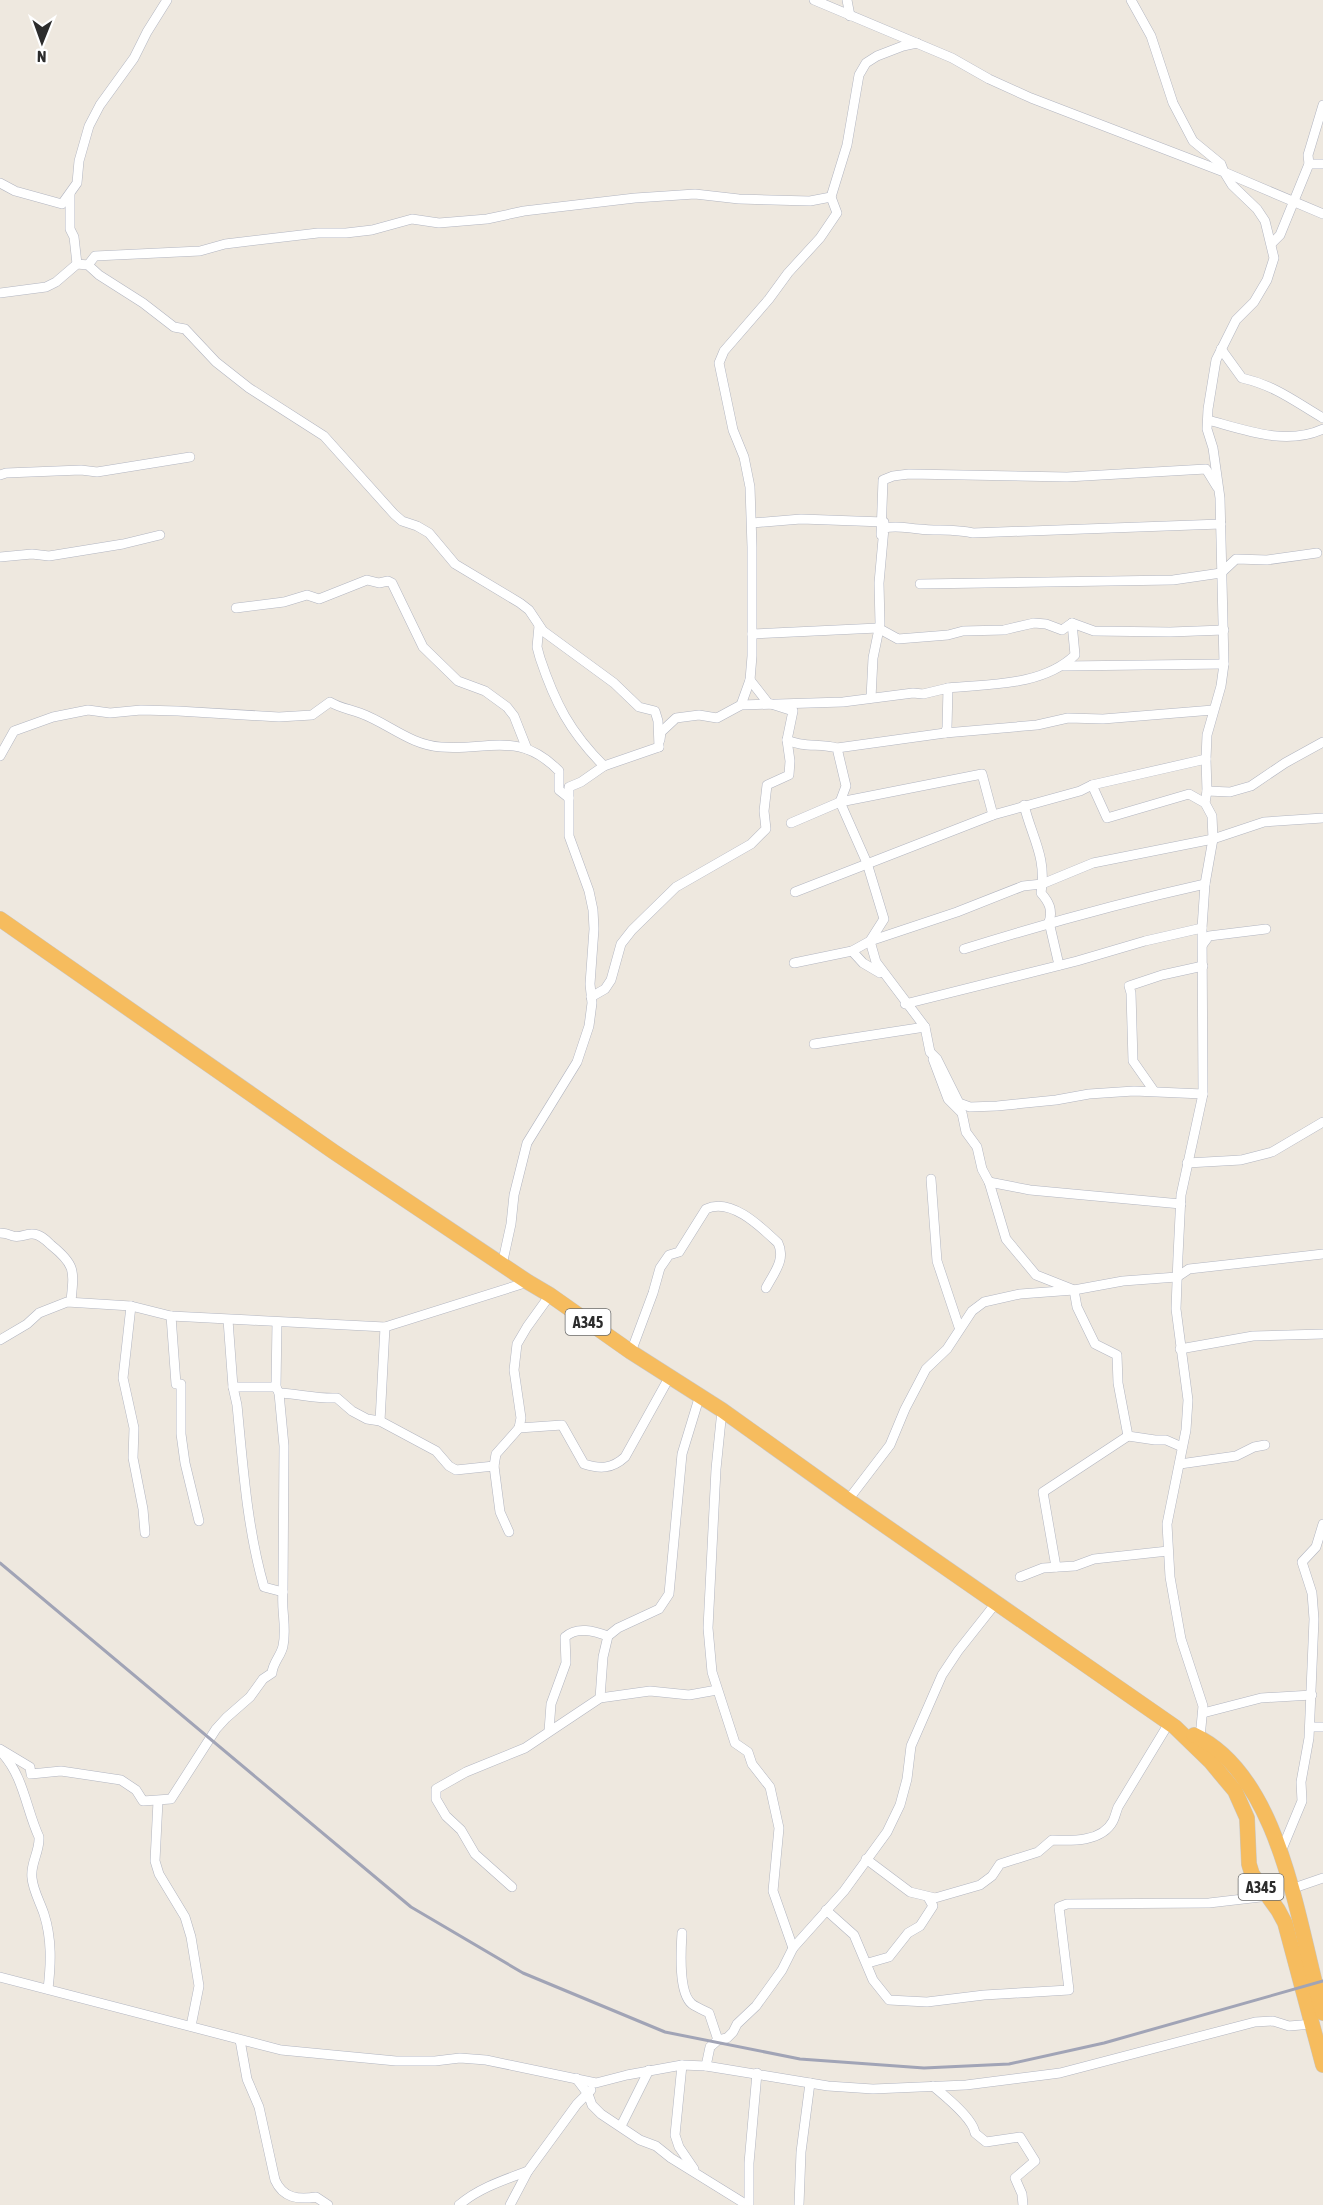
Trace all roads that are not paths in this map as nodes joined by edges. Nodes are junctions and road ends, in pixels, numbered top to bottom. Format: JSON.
{"nodes":[{"id":1,"x":167,"y":0,"type":"edge"},
{"id":2,"x":814,"y":0,"type":"edge"},
{"id":3,"x":846,"y":0,"type":"edge"},
{"id":4,"x":1131,"y":0,"type":"edge"},
{"id":5,"x":850,"y":16,"type":"junction"},
{"id":6,"x":917,"y":43,"type":"junction"},
{"id":7,"x":1323,"y":105,"type":"edge"},
{"id":8,"x":1309,"y":164,"type":"junction"},
{"id":9,"x":1323,"y":164,"type":"edge"},
{"id":10,"x":1224,"y":172,"type":"junction"},
{"id":11,"x":0,"y":183,"type":"edge"},
{"id":12,"x":70,"y":194,"type":"junction"},
{"id":13,"x":831,"y":197,"type":"junction"},
{"id":14,"x":1293,"y":201,"type":"junction"},
{"id":15,"x":62,"y":204,"type":"junction"},
{"id":16,"x":1323,"y":214,"type":"edge"},
{"id":17,"x":70,"y":229,"type":"junction"},
{"id":18,"x":1272,"y":243,"type":"junction"},
{"id":19,"x":77,"y":264,"type":"junction"},
{"id":20,"x":88,"y":265,"type":"junction"},
{"id":21,"x":0,"y":284,"type":"edge"},
{"id":22,"x":15,"y":290,"type":"junction"},
{"id":23,"x":0,"y":293,"type":"edge"},
{"id":24,"x":1221,"y":349,"type":"junction"},
{"id":25,"x":1323,"y":418,"type":"edge"},
{"id":26,"x":1208,"y":420,"type":"junction"},
{"id":27,"x":1323,"y":429,"type":"edge"},
{"id":28,"x":190,"y":457,"type":"dead end"},
{"id":29,"x":0,"y":475,"type":"edge"},
{"id":30,"x":1219,"y":491,"type":"junction"},
{"id":31,"x":881,"y":522,"type":"junction"},
{"id":32,"x":752,"y":523,"type":"junction"},
{"id":33,"x":914,"y":524,"type":"dead end"},
{"id":34,"x":1221,"y":524,"type":"junction"},
{"id":35,"x":160,"y":535,"type":"dead end"},
{"id":36,"x":1317,"y":553,"type":"dead end"},
{"id":37,"x":0,"y":557,"type":"edge"},
{"id":38,"x":1221,"y":573,"type":"junction"},
{"id":39,"x":880,"y":576,"type":"junction"},
{"id":40,"x":920,"y":585,"type":"dead end"},
{"id":41,"x":236,"y":608,"type":"dead end"},
{"id":42,"x":1072,"y":623,"type":"junction"},
{"id":43,"x":539,"y":626,"type":"junction"},
{"id":44,"x":878,"y":628,"type":"junction"},
{"id":45,"x":1224,"y":630,"type":"junction"},
{"id":46,"x":752,"y":634,"type":"junction"},
{"id":47,"x":1224,"y":664,"type":"junction"},
{"id":48,"x":1064,"y":666,"type":"junction"},
{"id":49,"x":750,"y":680,"type":"junction"},
{"id":50,"x":948,"y":688,"type":"junction"},
{"id":51,"x":871,"y":698,"type":"junction"},
{"id":52,"x":768,"y":703,"type":"junction"},
{"id":53,"x":741,"y":705,"type":"junction"},
{"id":54,"x":1213,"y":710,"type":"junction"},
{"id":55,"x":945,"y":733,"type":"junction"},
{"id":56,"x":787,"y":740,"type":"junction"},
{"id":57,"x":1323,"y":742,"type":"edge"},
{"id":58,"x":659,"y":747,"type":"junction"},
{"id":59,"x":837,"y":748,"type":"junction"},
{"id":60,"x":527,"y":749,"type":"junction"},
{"id":61,"x":0,"y":756,"type":"edge"},
{"id":62,"x":1206,"y":759,"type":"junction"},
{"id":63,"x":604,"y":766,"type":"junction"},
{"id":64,"x":1092,"y":785,"type":"junction"},
{"id":65,"x":1207,"y":791,"type":"junction"},
{"id":66,"x":569,"y":798,"type":"junction"},
{"id":67,"x":840,"y":802,"type":"junction"},
{"id":68,"x":1205,"y":803,"type":"junction"},
{"id":69,"x":1024,"y":805,"type":"junction"},
{"id":70,"x":993,"y":815,"type":"junction"},
{"id":71,"x":1323,"y":818,"type":"edge"},
{"id":72,"x":791,"y":823,"type":"dead end"},
{"id":73,"x":1212,"y":839,"type":"junction"},
{"id":74,"x":867,"y":863,"type":"junction"},
{"id":75,"x":1042,"y":884,"type":"junction"},
{"id":76,"x":1205,"y":884,"type":"junction"},
{"id":77,"x":795,"y":892,"type":"dead end"},
{"id":78,"x":0,"y":919,"type":"edge"},
{"id":79,"x":1049,"y":922,"type":"junction"},
{"id":80,"x":1202,"y":928,"type":"junction"},
{"id":81,"x":1266,"y":929,"type":"dead end"},
{"id":82,"x":870,"y":941,"type":"junction"},
{"id":83,"x":1203,"y":944,"type":"junction"},
{"id":84,"x":964,"y":949,"type":"dead end"},
{"id":85,"x":852,"y":951,"type":"junction"},
{"id":86,"x":794,"y":963,"type":"dead end"},
{"id":87,"x":1059,"y":965,"type":"junction"},
{"id":88,"x":1203,"y":966,"type":"junction"},
{"id":89,"x":891,"y":981,"type":"junction"},
{"id":90,"x":591,"y":997,"type":"junction"},
{"id":91,"x":905,"y":1004,"type":"junction"},
{"id":92,"x":925,"y":1027,"type":"junction"},
{"id":93,"x":814,"y":1044,"type":"dead end"},
{"id":94,"x":930,"y":1052,"type":"junction"},
{"id":95,"x":1154,"y":1091,"type":"junction"},
{"id":96,"x":1203,"y":1094,"type":"junction"},
{"id":97,"x":1056,"y":1100,"type":"junction"},
{"id":98,"x":962,"y":1113,"type":"junction"},
{"id":99,"x":1323,"y":1122,"type":"edge"},
{"id":100,"x":1187,"y":1163,"type":"junction"},
{"id":101,"x":931,"y":1179,"type":"dead end"},
{"id":102,"x":989,"y":1182,"type":"junction"},
{"id":103,"x":1181,"y":1204,"type":"junction"},
{"id":104,"x":0,"y":1233,"type":"edge"},
{"id":105,"x":1323,"y":1254,"type":"edge"},
{"id":106,"x":502,"y":1265,"type":"junction"},
{"id":107,"x":1177,"y":1277,"type":"junction"},
{"id":108,"x":528,"y":1282,"type":"junction"},
{"id":109,"x":766,"y":1288,"type":"dead end"},
{"id":110,"x":1074,"y":1290,"type":"junction"},
{"id":111,"x":550,"y":1295,"type":"junction"},
{"id":112,"x":71,"y":1301,"type":"junction"},
{"id":113,"x":131,"y":1306,"type":"junction"},
{"id":114,"x":171,"y":1316,"type":"junction"},
{"id":115,"x":228,"y":1320,"type":"junction"},
{"id":116,"x":277,"y":1322,"type":"junction"},
{"id":117,"x":959,"y":1327,"type":"junction"},
{"id":118,"x":385,"y":1328,"type":"junction"},
{"id":119,"x":1323,"y":1334,"type":"edge"},
{"id":120,"x":0,"y":1340,"type":"edge"},
{"id":121,"x":1180,"y":1349,"type":"junction"},
{"id":122,"x":631,"y":1352,"type":"junction"},
{"id":123,"x":670,"y":1376,"type":"junction"},
{"id":124,"x":233,"y":1387,"type":"junction"},
{"id":125,"x":278,"y":1390,"type":"junction"},
{"id":126,"x":700,"y":1395,"type":"junction"},
{"id":127,"x":722,"y":1410,"type":"junction"},
{"id":128,"x":380,"y":1421,"type":"junction"},
{"id":129,"x":519,"y":1428,"type":"junction"},
{"id":130,"x":1128,"y":1436,"type":"junction"},
{"id":131,"x":1265,"y":1445,"type":"dead end"},
{"id":132,"x":1182,"y":1447,"type":"junction"},
{"id":133,"x":1180,"y":1464,"type":"junction"},
{"id":134,"x":494,"y":1466,"type":"junction"},
{"id":135,"x":848,"y":1500,"type":"junction"},
{"id":136,"x":199,"y":1521,"type":"dead end"},
{"id":137,"x":1323,"y":1524,"type":"edge"},
{"id":138,"x":509,"y":1532,"type":"dead end"},
{"id":139,"x":145,"y":1533,"type":"dead end"},
{"id":140,"x":1168,"y":1551,"type":"junction"},
{"id":141,"x":1056,"y":1567,"type":"junction"},
{"id":142,"x":1020,"y":1577,"type":"dead end"},
{"id":143,"x":284,"y":1592,"type":"junction"},
{"id":144,"x":996,"y":1603,"type":"junction"},
{"id":145,"x":608,"y":1636,"type":"junction"},
{"id":146,"x":1323,"y":1672,"type":"edge"},
{"id":147,"x":1312,"y":1673,"type":"junction"},
{"id":148,"x":717,"y":1690,"type":"junction"},
{"id":149,"x":1312,"y":1695,"type":"junction"},
{"id":150,"x":600,"y":1698,"type":"junction"},
{"id":151,"x":1203,"y":1713,"type":"junction"},
{"id":152,"x":1172,"y":1725,"type":"junction"},
{"id":153,"x":1310,"y":1726,"type":"junction"},
{"id":154,"x":1323,"y":1727,"type":"edge"},
{"id":155,"x":549,"y":1731,"type":"junction"},
{"id":156,"x":1200,"y":1738,"type":"junction"},
{"id":157,"x":0,"y":1750,"type":"edge"},
{"id":158,"x":158,"y":1801,"type":"junction"},
{"id":159,"x":1280,"y":1854,"type":"junction"},
{"id":160,"x":866,"y":1858,"type":"junction"},
{"id":161,"x":1323,"y":1878,"type":"edge"},
{"id":162,"x":512,"y":1887,"type":"dead end"},
{"id":163,"x":1291,"y":1890,"type":"junction"},
{"id":164,"x":1269,"y":1896,"type":"junction"},
{"id":165,"x":928,"y":1897,"type":"junction"},
{"id":166,"x":826,"y":1910,"type":"junction"},
{"id":167,"x":682,"y":1933,"type":"dead end"},
{"id":168,"x":793,"y":1948,"type":"junction"},
{"id":169,"x":868,"y":1963,"type":"junction"},
{"id":170,"x":0,"y":1977,"type":"edge"},
{"id":171,"x":48,"y":1989,"type":"junction"},
{"id":172,"x":1318,"y":2018,"type":"edge"},
{"id":173,"x":191,"y":2026,"type":"junction"},
{"id":174,"x":240,"y":2040,"type":"junction"},
{"id":175,"x":718,"y":2040,"type":"junction"},
{"id":176,"x":682,"y":2065,"type":"junction"},
{"id":177,"x":1323,"y":2065,"type":"edge"},
{"id":178,"x":706,"y":2066,"type":"junction"},
{"id":179,"x":649,"y":2070,"type":"junction"},
{"id":180,"x":757,"y":2073,"type":"junction"},
{"id":181,"x":576,"y":2078,"type":"junction"},
{"id":182,"x":596,"y":2083,"type":"junction"},
{"id":183,"x":810,"y":2083,"type":"junction"},
{"id":184,"x":933,"y":2086,"type":"junction"},
{"id":185,"x":588,"y":2094,"type":"junction"},
{"id":186,"x":621,"y":2126,"type":"junction"},
{"id":187,"x":528,"y":2171,"type":"junction"},
{"id":188,"x":695,"y":2171,"type":"junction"},
{"id":189,"x":295,"y":2201,"type":"edge"},
{"id":190,"x":328,"y":2205,"type":"edge"},
{"id":191,"x":459,"y":2205,"type":"edge"},
{"id":192,"x":510,"y":2205,"type":"edge"},
{"id":193,"x":748,"y":2205,"type":"edge"},
{"id":194,"x":799,"y":2205,"type":"edge"},
{"id":195,"x":1023,"y":2205,"type":"edge"}],
"edges":[{"from":1,"to":12,"type":"street"},
{"from":2,"to":5,"type":"street"},
{"from":3,"to":5,"type":"street"},
{"from":4,"to":10,"type":"street"},
{"from":5,"to":6,"type":"street"},
{"from":6,"to":10,"type":"street"},
{"from":6,"to":13,"type":"street"},
{"from":7,"to":8,"type":"street"},
{"from":8,"to":9,"type":"street"},
{"from":8,"to":14,"type":"street"},
{"from":10,"to":14,"type":"street"},
{"from":10,"to":18,"type":"street"},
{"from":11,"to":15,"type":"street"},
{"from":12,"to":15,"type":"street"},
{"from":12,"to":17,"type":"street"},
{"from":13,"to":20,"type":"street"},
{"from":13,"to":32,"type":"street"},
{"from":14,"to":16,"type":"street"},
{"from":14,"to":18,"type":"street"},
{"from":15,"to":17,"type":"street"},
{"from":17,"to":19,"type":"street"},
{"from":18,"to":24,"type":"street"},
{"from":19,"to":20,"type":"street"},
{"from":19,"to":22,"type":"street"},
{"from":20,"to":43,"type":"street"},
{"from":21,"to":22,"type":"street"},
{"from":22,"to":23,"type":"street"},
{"from":24,"to":25,"type":"street"},
{"from":24,"to":26,"type":"street"},
{"from":26,"to":27,"type":"street"},
{"from":26,"to":30,"type":"street"},
{"from":28,"to":29,"type":"street"},
{"from":30,"to":31,"type":"street"},
{"from":30,"to":34,"type":"street"},
{"from":31,"to":32,"type":"street"},
{"from":31,"to":33,"type":"street"},
{"from":31,"to":39,"type":"street"},
{"from":32,"to":46,"type":"street"},
{"from":34,"to":38,"type":"street"},
{"from":34,"to":39,"type":"street"},
{"from":35,"to":37,"type":"street"},
{"from":36,"to":38,"type":"street"},
{"from":38,"to":40,"type":"street"},
{"from":38,"to":45,"type":"street"},
{"from":39,"to":44,"type":"street"},
{"from":41,"to":60,"type":"street"},
{"from":42,"to":44,"type":"street"},
{"from":42,"to":45,"type":"street"},
{"from":42,"to":48,"type":"street"},
{"from":43,"to":58,"type":"street"},
{"from":43,"to":63,"type":"street"},
{"from":44,"to":46,"type":"street"},
{"from":44,"to":51,"type":"street"},
{"from":45,"to":47,"type":"street"},
{"from":46,"to":49,"type":"street"},
{"from":47,"to":48,"type":"street"},
{"from":47,"to":54,"type":"street"},
{"from":48,"to":50,"type":"street"},
{"from":49,"to":52,"type":"street"},
{"from":49,"to":53,"type":"street"},
{"from":50,"to":51,"type":"street"},
{"from":50,"to":55,"type":"street"},
{"from":51,"to":52,"type":"street"},
{"from":52,"to":53,"type":"street"},
{"from":52,"to":56,"type":"street"},
{"from":53,"to":58,"type":"street"},
{"from":54,"to":55,"type":"street"},
{"from":54,"to":62,"type":"street"},
{"from":55,"to":59,"type":"street"},
{"from":56,"to":59,"type":"street"},
{"from":56,"to":90,"type":"street"},
{"from":57,"to":65,"type":"street"},
{"from":58,"to":63,"type":"street"},
{"from":59,"to":67,"type":"street"},
{"from":60,"to":61,"type":"street"},
{"from":60,"to":66,"type":"street"},
{"from":62,"to":64,"type":"street"},
{"from":62,"to":65,"type":"street"},
{"from":63,"to":66,"type":"street"},
{"from":64,"to":68,"type":"street"},
{"from":64,"to":69,"type":"street"},
{"from":65,"to":68,"type":"street"},
{"from":66,"to":90,"type":"street"},
{"from":67,"to":70,"type":"street"},
{"from":67,"to":72,"type":"street"},
{"from":67,"to":74,"type":"street"},
{"from":68,"to":73,"type":"street"},
{"from":69,"to":70,"type":"street"},
{"from":69,"to":75,"type":"street"},
{"from":70,"to":74,"type":"street"},
{"from":71,"to":73,"type":"street"},
{"from":73,"to":75,"type":"street"},
{"from":73,"to":76,"type":"street"},
{"from":74,"to":77,"type":"street"},
{"from":74,"to":82,"type":"street"},
{"from":75,"to":79,"type":"street"},
{"from":75,"to":82,"type":"street"},
{"from":76,"to":79,"type":"street"},
{"from":76,"to":80,"type":"street"},
{"from":78,"to":106,"type":"highway","number":"A345"},
{"from":79,"to":84,"type":"street"},
{"from":79,"to":87,"type":"street"},
{"from":80,"to":83,"type":"street"},
{"from":80,"to":87,"type":"street"},
{"from":81,"to":83,"type":"street"},
{"from":82,"to":85,"type":"street"},
{"from":82,"to":89,"type":"street"},
{"from":83,"to":88,"type":"street"},
{"from":85,"to":86,"type":"street"},
{"from":85,"to":89,"type":"street"},
{"from":87,"to":91,"type":"street"},
{"from":88,"to":95,"type":"street"},
{"from":88,"to":96,"type":"street"},
{"from":89,"to":91,"type":"street"},
{"from":90,"to":106,"type":"street"},
{"from":91,"to":92,"type":"street"},
{"from":92,"to":93,"type":"street"},
{"from":92,"to":94,"type":"street"},
{"from":94,"to":97,"type":"street"},
{"from":94,"to":98,"type":"street"},
{"from":95,"to":96,"type":"street"},
{"from":95,"to":97,"type":"street"},
{"from":96,"to":100,"type":"street"},
{"from":97,"to":98,"type":"street"},
{"from":98,"to":102,"type":"street"},
{"from":99,"to":100,"type":"street"},
{"from":100,"to":103,"type":"street"},
{"from":101,"to":117,"type":"street"},
{"from":102,"to":103,"type":"street"},
{"from":102,"to":110,"type":"street"},
{"from":103,"to":107,"type":"street"},
{"from":104,"to":112,"type":"street"},
{"from":105,"to":107,"type":"street"},
{"from":106,"to":108,"type":"highway","number":"A345"},
{"from":107,"to":110,"type":"street"},
{"from":107,"to":121,"type":"street"},
{"from":108,"to":111,"type":"highway","number":"A345"},
{"from":108,"to":118,"type":"street"},
{"from":109,"to":122,"type":"street"},
{"from":110,"to":117,"type":"street"},
{"from":110,"to":130,"type":"street"},
{"from":111,"to":122,"type":"highway","number":"A345"},
{"from":111,"to":129,"type":"street"},
{"from":112,"to":113,"type":"street"},
{"from":112,"to":120,"type":"street"},
{"from":113,"to":114,"type":"street"},
{"from":113,"to":139,"type":"street"},
{"from":114,"to":115,"type":"street"},
{"from":114,"to":136,"type":"street"},
{"from":115,"to":116,"type":"street"},
{"from":115,"to":124,"type":"street"},
{"from":116,"to":118,"type":"street"},
{"from":116,"to":125,"type":"street"},
{"from":117,"to":135,"type":"street"},
{"from":118,"to":128,"type":"street"},
{"from":119,"to":121,"type":"street"},
{"from":121,"to":132,"type":"street"},
{"from":122,"to":123,"type":"highway","number":"A345"},
{"from":123,"to":126,"type":"highway","number":"A345"},
{"from":123,"to":129,"type":"street"},
{"from":124,"to":125,"type":"street"},
{"from":124,"to":143,"type":"street"},
{"from":125,"to":128,"type":"street"},
{"from":125,"to":143,"type":"street"},
{"from":126,"to":127,"type":"highway","number":"A345"},
{"from":126,"to":145,"type":"street"},
{"from":127,"to":135,"type":"highway","number":"A345"},
{"from":127,"to":148,"type":"street"},
{"from":128,"to":134,"type":"street"},
{"from":129,"to":134,"type":"street"},
{"from":130,"to":132,"type":"street"},
{"from":130,"to":141,"type":"street"},
{"from":131,"to":133,"type":"street"},
{"from":132,"to":133,"type":"street"},
{"from":133,"to":140,"type":"street"},
{"from":134,"to":138,"type":"street"},
{"from":135,"to":144,"type":"highway","number":"A345"},
{"from":137,"to":147,"type":"street"},
{"from":140,"to":141,"type":"street"},
{"from":140,"to":151,"type":"street"},
{"from":141,"to":142,"type":"street"},
{"from":143,"to":158,"type":"street"},
{"from":144,"to":152,"type":"highway","number":"A345"},
{"from":144,"to":160,"type":"street"},
{"from":145,"to":150,"type":"street"},
{"from":145,"to":155,"type":"street"},
{"from":146,"to":147,"type":"street"},
{"from":147,"to":149,"type":"street"},
{"from":148,"to":150,"type":"street"},
{"from":148,"to":168,"type":"street"},
{"from":149,"to":151,"type":"street"},
{"from":149,"to":153,"type":"street"},
{"from":150,"to":155,"type":"street"},
{"from":151,"to":156,"type":"street"},
{"from":152,"to":156,"type":"highway","number":"A345"},
{"from":152,"to":164,"type":"highway","number":"A345"},
{"from":152,"to":165,"type":"street"},
{"from":153,"to":154,"type":"street"},
{"from":153,"to":159,"type":"street"},
{"from":155,"to":162,"type":"street"},
{"from":156,"to":159,"type":"highway","number":"A345"},
{"from":157,"to":158,"type":"street"},
{"from":157,"to":171,"type":"street"},
{"from":158,"to":173,"type":"street"},
{"from":159,"to":163,"type":"highway","number":"A345"},
{"from":160,"to":165,"type":"street"},
{"from":160,"to":166,"type":"street"},
{"from":161,"to":163,"type":"street"},
{"from":163,"to":172,"type":"highway","number":"A345"},
{"from":164,"to":169,"type":"street"},
{"from":164,"to":172,"type":"highway","number":"A345"},
{"from":165,"to":169,"type":"street"},
{"from":166,"to":168,"type":"street"},
{"from":166,"to":169,"type":"street"},
{"from":167,"to":175,"type":"street"},
{"from":168,"to":175,"type":"street"},
{"from":170,"to":171,"type":"street"},
{"from":171,"to":173,"type":"street"},
{"from":172,"to":177,"type":"highway","number":"A345"},
{"from":172,"to":184,"type":"street"},
{"from":173,"to":174,"type":"street"},
{"from":174,"to":181,"type":"street"},
{"from":174,"to":189,"type":"street"},
{"from":175,"to":178,"type":"street"},
{"from":176,"to":178,"type":"street"},
{"from":176,"to":179,"type":"street"},
{"from":176,"to":188,"type":"street"},
{"from":178,"to":180,"type":"street"},
{"from":179,"to":182,"type":"street"},
{"from":179,"to":186,"type":"street"},
{"from":180,"to":183,"type":"street"},
{"from":180,"to":193,"type":"street"},
{"from":181,"to":182,"type":"street"},
{"from":181,"to":185,"type":"street"},
{"from":182,"to":185,"type":"street"},
{"from":183,"to":184,"type":"street"},
{"from":183,"to":194,"type":"street"},
{"from":184,"to":195,"type":"street"},
{"from":185,"to":186,"type":"street"},
{"from":185,"to":187,"type":"street"},
{"from":186,"to":188,"type":"street"},
{"from":187,"to":191,"type":"street"},
{"from":187,"to":192,"type":"street"},
{"from":188,"to":193,"type":"street"},
{"from":189,"to":190,"type":"street"}]}
